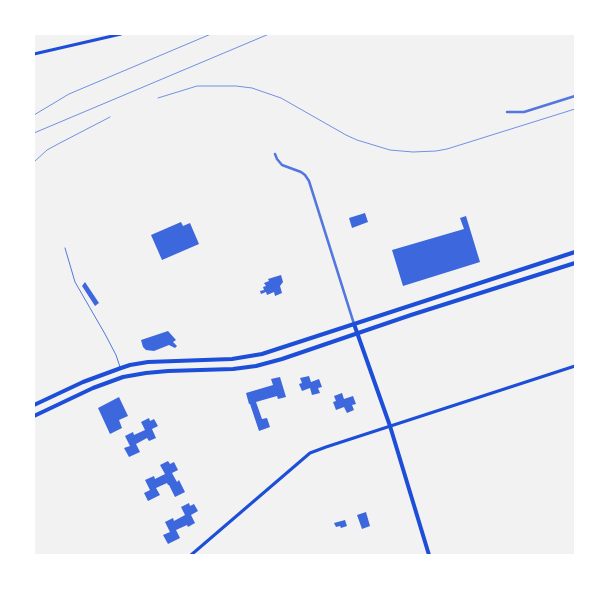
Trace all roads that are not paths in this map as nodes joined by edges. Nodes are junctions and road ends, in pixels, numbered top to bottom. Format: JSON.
{"nodes":[{"id":1,"x":121,"y":34,"type":"edge"},
{"id":2,"x":34,"y":54,"type":"edge"},
{"id":3,"x":575,"y":96,"type":"edge"},
{"id":4,"x":507,"y":112,"type":"dead end"},
{"id":5,"x":275,"y":154,"type":"dead end"},
{"id":6,"x":64,"y":248,"type":"dead end"},
{"id":7,"x":575,"y":252,"type":"edge"},
{"id":8,"x":575,"y":263,"type":"edge"},
{"id":9,"x":354,"y":324,"type":"junction"},
{"id":10,"x":357,"y":334,"type":"junction"},
{"id":11,"x":575,"y":366,"type":"edge"},
{"id":12,"x":120,"y":368,"type":"junction"},
{"id":13,"x":123,"y":377,"type":"junction"},
{"id":14,"x":34,"y":405,"type":"edge"},
{"id":15,"x":34,"y":416,"type":"edge"},
{"id":16,"x":390,"y":426,"type":"junction"},
{"id":17,"x":192,"y":555,"type":"edge"},
{"id":18,"x":429,"y":555,"type":"edge"}],
"edges":[{"from":1,"to":2,"type":"main road"},
{"from":3,"to":4,"type":"street"},
{"from":5,"to":9,"type":"street"},
{"from":6,"to":12,"type":"lane"},
{"from":7,"to":9,"type":"main road"},
{"from":8,"to":10,"type":"main road"},
{"from":9,"to":10,"type":"main road"},
{"from":9,"to":12,"type":"main road"},
{"from":10,"to":13,"type":"main road"},
{"from":10,"to":16,"type":"main road"},
{"from":11,"to":16,"type":"main road"},
{"from":12,"to":13,"type":"main road"},
{"from":12,"to":14,"type":"main road"},
{"from":13,"to":15,"type":"main road"},
{"from":16,"to":17,"type":"main road"},
{"from":16,"to":18,"type":"main road"}]}
